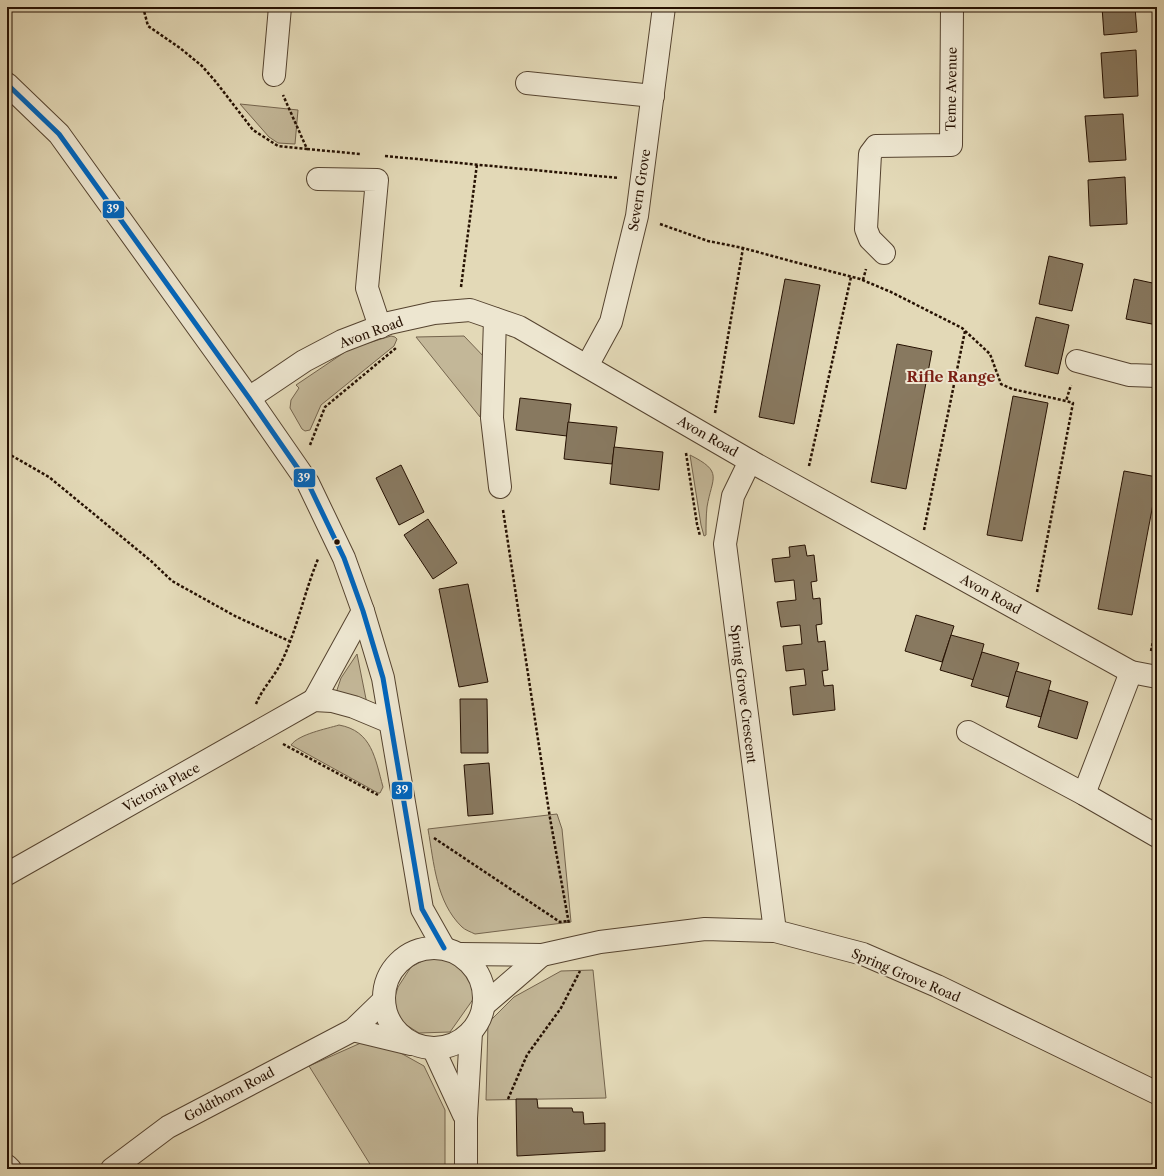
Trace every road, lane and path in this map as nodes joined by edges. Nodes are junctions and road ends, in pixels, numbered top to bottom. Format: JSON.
{"nodes":[{"id":1,"x":143,"y":7,"type":"edge"},
{"id":2,"x":280,"y":7,"type":"edge"},
{"id":3,"x":664,"y":7,"type":"edge"},
{"id":4,"x":952,"y":7,"type":"edge"},
{"id":5,"x":274,"y":75,"type":"joint"},
{"id":6,"x":527,"y":83,"type":"dead end"},
{"id":7,"x":7,"y":84,"type":"edge"},
{"id":8,"x":652,"y":96,"type":"junction"},
{"id":9,"x":307,"y":149,"type":"junction"},
{"id":10,"x":361,"y":154,"type":"dead end"},
{"id":11,"x":384,"y":156,"type":"dead end"},
{"id":12,"x":477,"y":164,"type":"junction"},
{"id":13,"x":318,"y":179,"type":"dead end"},
{"id":14,"x":642,"y":180,"type":"junction"},
{"id":15,"x":637,"y":216,"type":"junction"},
{"id":16,"x":743,"y":248,"type":"junction"},
{"id":17,"x":884,"y":253,"type":"dead end"},
{"id":18,"x":851,"y":277,"type":"junction"},
{"id":19,"x":458,"y":311,"type":"junction"},
{"id":20,"x":417,"y":317,"type":"junction"},
{"id":21,"x":495,"y":319,"type":"junction"},
{"id":22,"x":380,"y":327,"type":"junction"},
{"id":23,"x":965,"y":331,"type":"junction"},
{"id":24,"x":1077,"y":361,"type":"joint"},
{"id":25,"x":587,"y":366,"type":"junction"},
{"id":26,"x":1157,"y":376,"type":"edge"},
{"id":27,"x":249,"y":398,"type":"junction"},
{"id":28,"x":1066,"y":401,"type":"junction"},
{"id":29,"x":684,"y":422,"type":"junction"},
{"id":30,"x":711,"y":438,"type":"junction"},
{"id":31,"x":7,"y":452,"type":"edge"},
{"id":32,"x":750,"y":461,"type":"junction"},
{"id":33,"x":300,"y":472,"type":"junction"},
{"id":34,"x":500,"y":487,"type":"joint"},
{"id":35,"x":803,"y":490,"type":"junction"},
{"id":36,"x":332,"y":533,"type":"junction"},
{"id":37,"x":919,"y":554,"type":"junction"},
{"id":38,"x":727,"y":556,"type":"junction"},
{"id":39,"x":363,"y":610,"type":"junction"},
{"id":40,"x":1033,"y":617,"type":"junction"},
{"id":41,"x":1157,"y":622,"type":"edge"},
{"id":42,"x":289,"y":641,"type":"junction"},
{"id":43,"x":1145,"y":675,"type":"edge"},
{"id":44,"x":314,"y":700,"type":"junction"},
{"id":45,"x":390,"y":722,"type":"junction"},
{"id":46,"x":260,"y":731,"type":"junction"},
{"id":47,"x":968,"y":732,"type":"dead end"},
{"id":48,"x":1084,"y":794,"type":"junction"},
{"id":49,"x":405,"y":809,"type":"junction"},
{"id":50,"x":408,"y":830,"type":"junction"},
{"id":51,"x":1157,"y":836,"type":"edge"},
{"id":52,"x":7,"y":874,"type":"edge"},
{"id":53,"x":422,"y":909,"type":"junction"},
{"id":54,"x":568,"y":921,"type":"junction"},
{"id":55,"x":775,"y":931,"type":"junction"},
{"id":56,"x":575,"y":948,"type":"junction"},
{"id":57,"x":452,"y":951,"type":"junction"},
{"id":58,"x":409,"y":954,"type":"junction"},
{"id":59,"x":542,"y":954,"type":"junction"},
{"id":60,"x":384,"y":1000,"type":"junction"},
{"id":61,"x":484,"y":1005,"type":"junction"},
{"id":62,"x":353,"y":1030,"type":"junction"},
{"id":63,"x":471,"y":1032,"type":"junction"},
{"id":64,"x":426,"y":1047,"type":"junction"},
{"id":65,"x":1157,"y":1093,"type":"edge"},
{"id":66,"x":508,"y":1100,"type":"dead end"},
{"id":67,"x":466,"y":1118,"type":"junction"},
{"id":68,"x":7,"y":1166,"type":"edge"},
{"id":69,"x":10,"y":1169,"type":"edge"},
{"id":70,"x":112,"y":1169,"type":"edge"},
{"id":71,"x":466,"y":1169,"type":"edge"}],
"edges":[{"from":1,"to":9,"type":"path"},
{"from":2,"to":5,"type":"street"},
{"from":3,"to":8,"type":"street","name":"Severn Grove"},
{"from":4,"to":17,"type":"street","name":"Teme Avenue"},
{"from":5,"to":9,"type":"path"},
{"from":6,"to":8,"type":"street"},
{"from":7,"to":27,"type":"street"},
{"from":8,"to":14,"type":"street","name":"Severn Grove"},
{"from":9,"to":10,"type":"path"},
{"from":11,"to":12,"type":"path"},
{"from":12,"to":14,"type":"path"},
{"from":12,"to":19,"type":"path"},
{"from":13,"to":22,"type":"street"},
{"from":14,"to":15,"type":"street","name":"Severn Grove"},
{"from":15,"to":16,"type":"path"},
{"from":15,"to":25,"type":"street","name":"Severn Grove"},
{"from":16,"to":18,"type":"path"},
{"from":16,"to":30,"type":"path"},
{"from":18,"to":23,"type":"path"},
{"from":18,"to":35,"type":"path"},
{"from":19,"to":20,"type":"street","name":"Avon Road"},
{"from":19,"to":21,"type":"street","name":"Avon Road"},
{"from":20,"to":22,"type":"street","name":"Avon Road"},
{"from":20,"to":33,"type":"path"},
{"from":21,"to":25,"type":"street","name":"Avon Road"},
{"from":21,"to":34,"type":"street"},
{"from":22,"to":27,"type":"street","name":"Avon Road"},
{"from":23,"to":28,"type":"path"},
{"from":23,"to":37,"type":"path"},
{"from":24,"to":26,"type":"street"},
{"from":24,"to":28,"type":"path"},
{"from":25,"to":29,"type":"street","name":"Avon Road"},
{"from":27,"to":33,"type":"street"},
{"from":28,"to":40,"type":"path"},
{"from":29,"to":30,"type":"street","name":"Avon Road"},
{"from":29,"to":38,"type":"path"},
{"from":30,"to":32,"type":"street","name":"Avon Road"},
{"from":31,"to":42,"type":"path"},
{"from":32,"to":35,"type":"street","name":"Avon Road"},
{"from":32,"to":38,"type":"street","name":"Spring Grove Crescent"},
{"from":33,"to":36,"type":"street"},
{"from":34,"to":54,"type":"path"},
{"from":35,"to":37,"type":"street","name":"Avon Road"},
{"from":36,"to":39,"type":"street"},
{"from":36,"to":42,"type":"path"},
{"from":37,"to":40,"type":"street","name":"Avon Road"},
{"from":38,"to":55,"type":"street","name":"Spring Grove Crescent"},
{"from":39,"to":44,"type":"street"},
{"from":39,"to":45,"type":"street"},
{"from":40,"to":43,"type":"street","name":"Avon Road"},
{"from":41,"to":43,"type":"path"},
{"from":42,"to":46,"type":"path"},
{"from":43,"to":48,"type":"street"},
{"from":44,"to":45,"type":"street"},
{"from":44,"to":46,"type":"street","name":"Victoria Place"},
{"from":45,"to":49,"type":"street"},
{"from":46,"to":49,"type":"path"},
{"from":46,"to":52,"type":"street","name":"Victoria Place"},
{"from":47,"to":48,"type":"street"},
{"from":48,"to":51,"type":"street"},
{"from":49,"to":50,"type":"street"},
{"from":50,"to":53,"type":"street"},
{"from":50,"to":54,"type":"path"},
{"from":53,"to":57,"type":"street"},
{"from":53,"to":58,"type":"street"},
{"from":54,"to":56,"type":"path"},
{"from":55,"to":56,"type":"street","name":"Spring Grove Road"},
{"from":55,"to":65,"type":"street","name":"Spring Grove Road"},
{"from":56,"to":59,"type":"street","name":"Spring Grove Road"},
{"from":56,"to":66,"type":"path"},
{"from":57,"to":58,"type":"street"},
{"from":57,"to":59,"type":"street","name":"Spring Grove Road"},
{"from":57,"to":61,"type":"street"},
{"from":58,"to":60,"type":"street"},
{"from":59,"to":61,"type":"street"},
{"from":60,"to":62,"type":"street","name":"Goldthorn Road"},
{"from":60,"to":64,"type":"street"},
{"from":61,"to":63,"type":"street"},
{"from":62,"to":64,"type":"street"},
{"from":62,"to":70,"type":"street","name":"Goldthorn Road"},
{"from":63,"to":64,"type":"street"},
{"from":63,"to":67,"type":"street"},
{"from":64,"to":67,"type":"street"},
{"from":67,"to":71,"type":"street"},
{"from":68,"to":69,"type":"street"}]}
